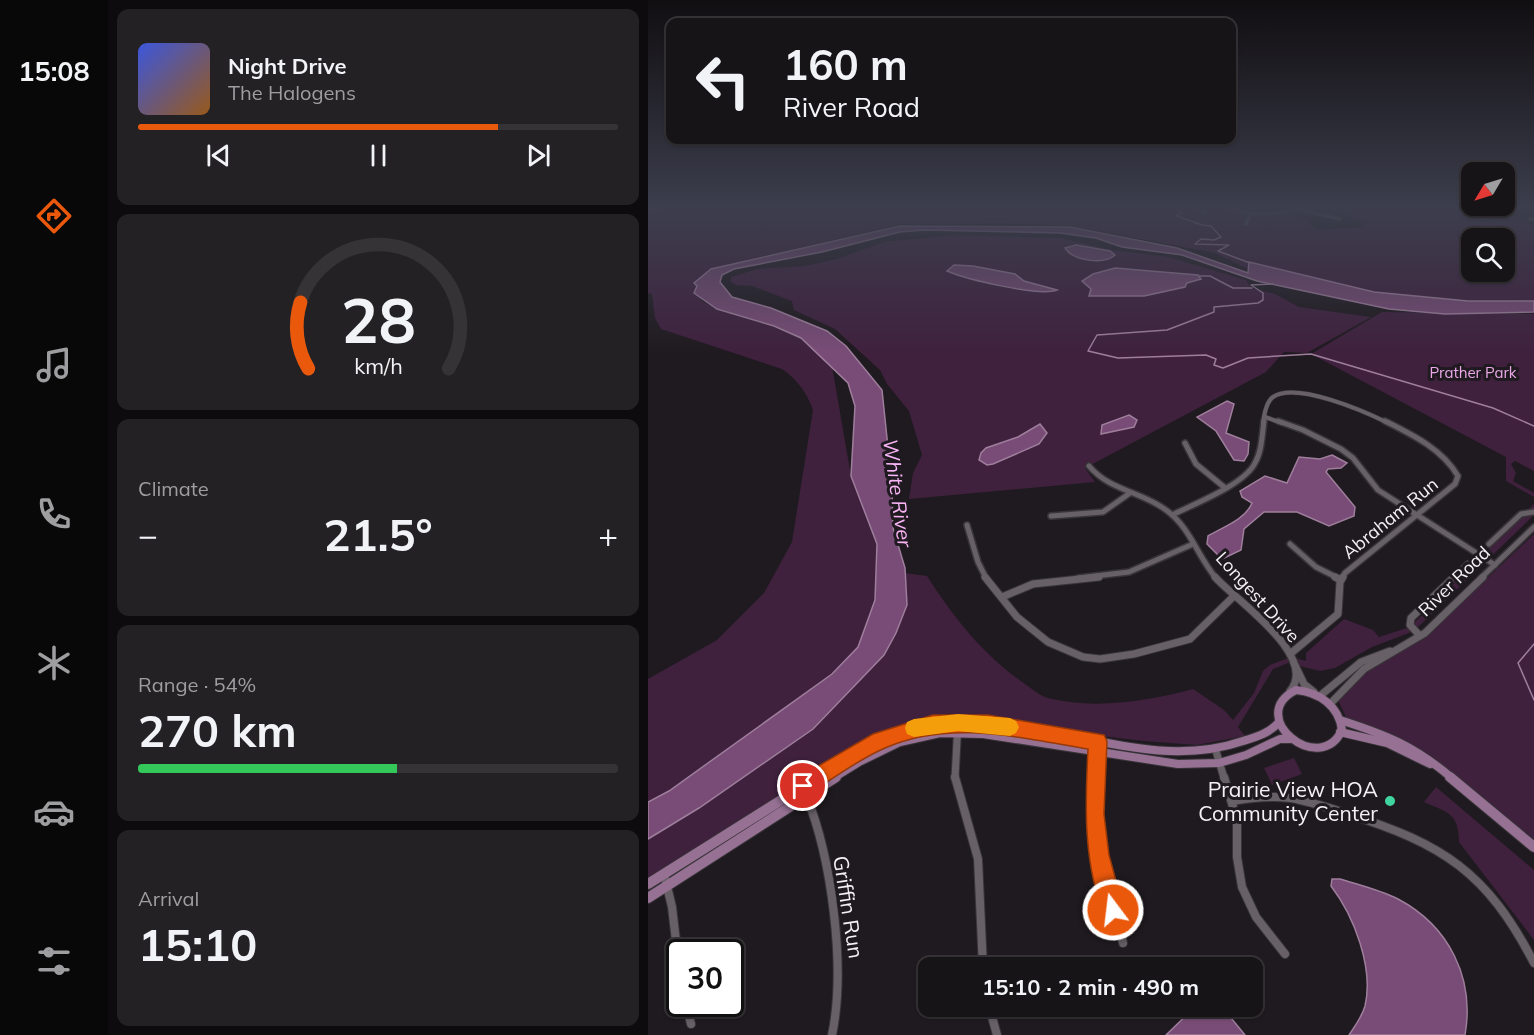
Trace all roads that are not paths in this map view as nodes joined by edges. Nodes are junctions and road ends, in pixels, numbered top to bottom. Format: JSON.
{"nodes":[{"id":1,"x":1265,"y":417,"type":"junction"},
{"id":2,"x":1185,"y":443,"type":"dead end"},
{"id":3,"x":1089,"y":466,"type":"dead end"},
{"id":4,"x":1224,"y":487,"type":"junction"},
{"id":5,"x":1130,"y":492,"type":"junction"},
{"id":6,"x":1534,"y":512,"type":"edge"},
{"id":7,"x":1172,"y":515,"type":"junction"},
{"id":8,"x":1416,"y":515,"type":"junction"},
{"id":9,"x":1051,"y":516,"type":"dead end"},
{"id":10,"x":967,"y":525,"type":"dead end"},
{"id":11,"x":1534,"y":527,"type":"edge"},
{"id":12,"x":1193,"y":544,"type":"junction"},
{"id":13,"x":1290,"y":544,"type":"dead end"},
{"id":14,"x":1489,"y":544,"type":"dead end"},
{"id":15,"x":1468,"y":564,"type":"dead end"},
{"id":16,"x":1495,"y":565,"type":"junction"},
{"id":17,"x":1341,"y":580,"type":"junction"},
{"id":18,"x":1234,"y":596,"type":"junction"},
{"id":19,"x":1002,"y":597,"type":"junction"},
{"id":20,"x":1420,"y":636,"type":"junction"},
{"id":21,"x":1392,"y":651,"type":"junction"},
{"id":22,"x":1292,"y":658,"type":"junction"},
{"id":23,"x":1290,"y":691,"type":"junction"},
{"id":24,"x":1318,"y":694,"type":"junction"},
{"id":25,"x":1331,"y":703,"type":"junction"},
{"id":26,"x":1340,"y":720,"type":"junction"},
{"id":27,"x":958,"y":722,"type":"junction"},
{"id":28,"x":1279,"y":722,"type":"junction"},
{"id":29,"x":957,"y":732,"type":"junction"},
{"id":30,"x":1340,"y":732,"type":"junction"},
{"id":31,"x":1291,"y":739,"type":"junction"},
{"id":32,"x":1098,"y":741,"type":"junction"},
{"id":33,"x":1216,"y":751,"type":"junction"},
{"id":34,"x":1096,"y":752,"type":"junction"},
{"id":35,"x":1219,"y":763,"type":"junction"},
{"id":36,"x":1451,"y":777,"type":"junction"},
{"id":37,"x":803,"y":786,"type":"junction"},
{"id":38,"x":807,"y":796,"type":"junction"},
{"id":39,"x":1232,"y":801,"type":"junction"},
{"id":40,"x":1534,"y":847,"type":"edge"},
{"id":41,"x":664,"y":874,"type":"junction"},
{"id":42,"x":648,"y":884,"type":"edge"},
{"id":43,"x":667,"y":885,"type":"junction"},
{"id":44,"x":648,"y":898,"type":"edge"},
{"id":45,"x":675,"y":939,"type":"edge"},
{"id":46,"x":1123,"y":943,"type":"dead end"},
{"id":47,"x":1285,"y":954,"type":"dead end"},
{"id":48,"x":982,"y":957,"type":"edge"},
{"id":49,"x":1534,"y":963,"type":"edge"},
{"id":50,"x":689,"y":1017,"type":"edge"},
{"id":51,"x":992,"y":1017,"type":"edge"},
{"id":52,"x":691,"y":1024,"type":"dead end"},
{"id":53,"x":832,"y":1035,"type":"edge"},
{"id":54,"x":997,"y":1035,"type":"edge"}],
"edges":[{"from":1,"to":4,"type":"street"},
{"from":1,"to":8,"type":"street"},
{"from":1,"to":8,"type":"street","name":"Abraham Run"},
{"from":2,"to":4,"type":"street"},
{"from":3,"to":5,"type":"street","name":"Longest Drive"},
{"from":4,"to":7,"type":"street"},
{"from":5,"to":7,"type":"street","name":"Longest Drive"},
{"from":5,"to":9,"type":"street"},
{"from":6,"to":14,"type":"street"},
{"from":7,"to":12,"type":"street","name":"Longest Drive"},
{"from":8,"to":16,"type":"street"},
{"from":8,"to":17,"type":"street","name":"Abraham Run"},
{"from":10,"to":19,"type":"street"},
{"from":11,"to":16,"type":"street","name":"River Road"},
{"from":12,"to":18,"type":"street","name":"Longest Drive"},
{"from":12,"to":19,"type":"street"},
{"from":13,"to":17,"type":"street"},
{"from":15,"to":20,"type":"street"},
{"from":16,"to":20,"type":"street","name":"River Road"},
{"from":17,"to":22,"type":"street","name":"Abraham Run"},
{"from":18,"to":19,"type":"street"},
{"from":18,"to":22,"type":"street","name":"Longest Drive"},
{"from":20,"to":21,"type":"street","name":"River Road"},
{"from":21,"to":24,"type":"street","name":"River Road"},
{"from":21,"to":25,"type":"street","name":"River Road"},
{"from":22,"to":23,"type":"street","name":"Longest Drive"},
{"from":22,"to":24,"type":"street","name":"Longest Drive"},
{"from":23,"to":24,"type":"main road"},
{"from":23,"to":28,"type":"main road"},
{"from":24,"to":25,"type":"main road"},
{"from":25,"to":26,"type":"main road"},
{"from":26,"to":30,"type":"main road"},
{"from":26,"to":36,"type":"main road"},
{"from":27,"to":29,"type":"street"},
{"from":27,"to":32,"type":"main road"},
{"from":27,"to":37,"type":"main road"},
{"from":28,"to":31,"type":"main road"},
{"from":28,"to":33,"type":"main road"},
{"from":29,"to":34,"type":"main road"},
{"from":29,"to":38,"type":"main road"},
{"from":29,"to":48,"type":"street"},
{"from":30,"to":31,"type":"main road"},
{"from":30,"to":36,"type":"main road"},
{"from":31,"to":35,"type":"main road"},
{"from":32,"to":33,"type":"main road"},
{"from":32,"to":34,"type":"street"},
{"from":33,"to":35,"type":"street"},
{"from":34,"to":35,"type":"main road"},
{"from":34,"to":46,"type":"street"},
{"from":35,"to":39,"type":"street"},
{"from":36,"to":40,"type":"main road"},
{"from":37,"to":38,"type":"street","name":"Griffin Run"},
{"from":37,"to":41,"type":"main road"},
{"from":38,"to":43,"type":"main road"},
{"from":38,"to":53,"type":"street","name":"Griffin Run"},
{"from":39,"to":47,"type":"street"},
{"from":39,"to":49,"type":"street"},
{"from":41,"to":42,"type":"main road"},
{"from":41,"to":43,"type":"street"},
{"from":43,"to":44,"type":"main road"},
{"from":43,"to":45,"type":"street"},
{"from":50,"to":52,"type":"street"},
{"from":51,"to":54,"type":"street"}]}
